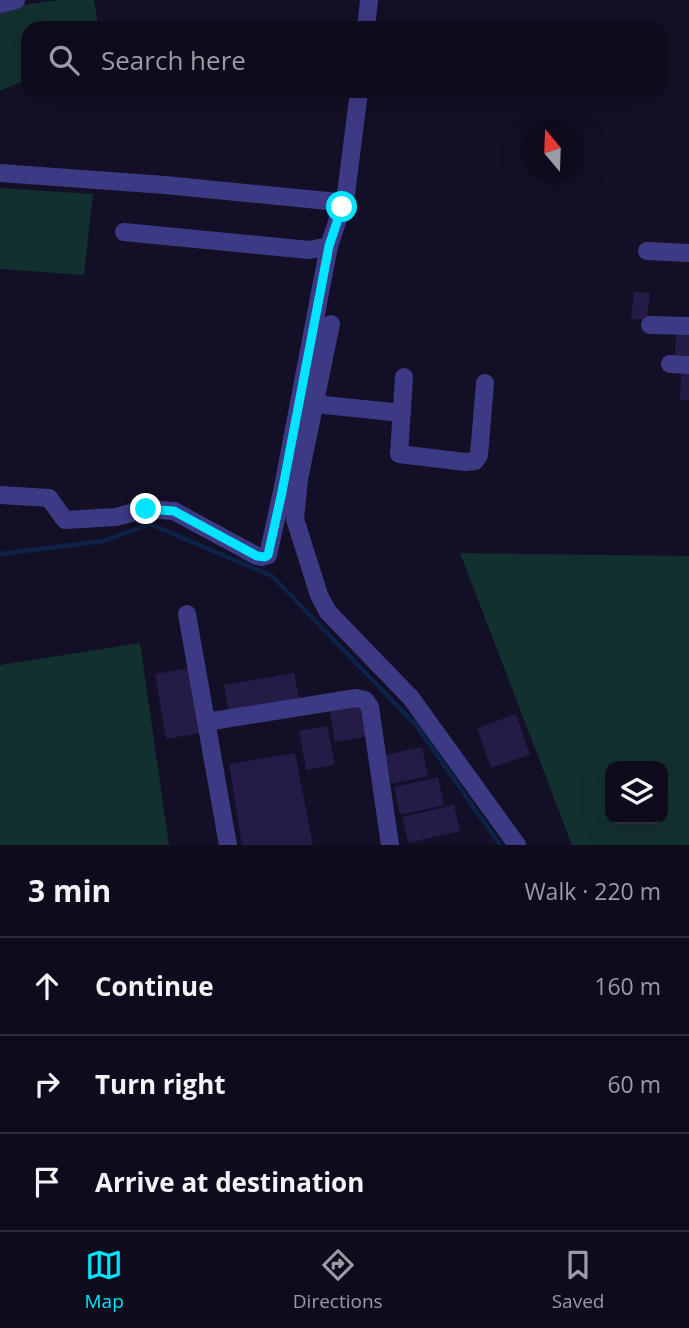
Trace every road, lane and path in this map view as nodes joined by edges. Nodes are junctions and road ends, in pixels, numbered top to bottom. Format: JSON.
{"nodes":[{"id":1,"x":16,"y":0,"type":"edge"},
{"id":2,"x":369,"y":0,"type":"edge"},
{"id":3,"x":0,"y":4,"type":"edge"},
{"id":4,"x":367,"y":21,"type":"edge"},
{"id":5,"x":358,"y":98,"type":"edge"},
{"id":6,"x":0,"y":173,"type":"edge"},
{"id":7,"x":342,"y":201,"type":"junction"},
{"id":8,"x":124,"y":232,"type":"dead end"},
{"id":9,"x":329,"y":246,"type":"junction"},
{"id":10,"x":647,"y":251,"type":"dead end"},
{"id":11,"x":689,"y":253,"type":"edge"},
{"id":12,"x":331,"y":324,"type":"dead end"},
{"id":13,"x":650,"y":325,"type":"dead end"},
{"id":14,"x":689,"y":326,"type":"edge"},
{"id":15,"x":670,"y":364,"type":"dead end"},
{"id":16,"x":689,"y":365,"type":"edge"},
{"id":17,"x":404,"y":377,"type":"dead end"},
{"id":18,"x":485,"y":383,"type":"dead end"},
{"id":19,"x":315,"y":404,"type":"junction"},
{"id":20,"x":402,"y":413,"type":"junction"},
{"id":21,"x":0,"y":495,"type":"edge"},
{"id":22,"x":187,"y":614,"type":"dead end"},
{"id":23,"x":206,"y":722,"type":"junction"},
{"id":24,"x":228,"y":845,"type":"edge"},
{"id":25,"x":390,"y":845,"type":"edge"},
{"id":26,"x":517,"y":845,"type":"edge"}],
"edges":[{"from":1,"to":3,"type":"street"},
{"from":2,"to":4,"type":"street"},
{"from":5,"to":7,"type":"street"},
{"from":6,"to":7,"type":"street"},
{"from":7,"to":9,"type":"street"},
{"from":8,"to":9,"type":"street"},
{"from":9,"to":21,"type":"street"},
{"from":10,"to":11,"type":"street"},
{"from":12,"to":19,"type":"street"},
{"from":13,"to":14,"type":"street"},
{"from":15,"to":16,"type":"street"},
{"from":17,"to":20,"type":"street"},
{"from":18,"to":20,"type":"street"},
{"from":19,"to":20,"type":"street"},
{"from":19,"to":26,"type":"street"},
{"from":22,"to":23,"type":"street"},
{"from":23,"to":24,"type":"street"},
{"from":23,"to":25,"type":"street"}]}
